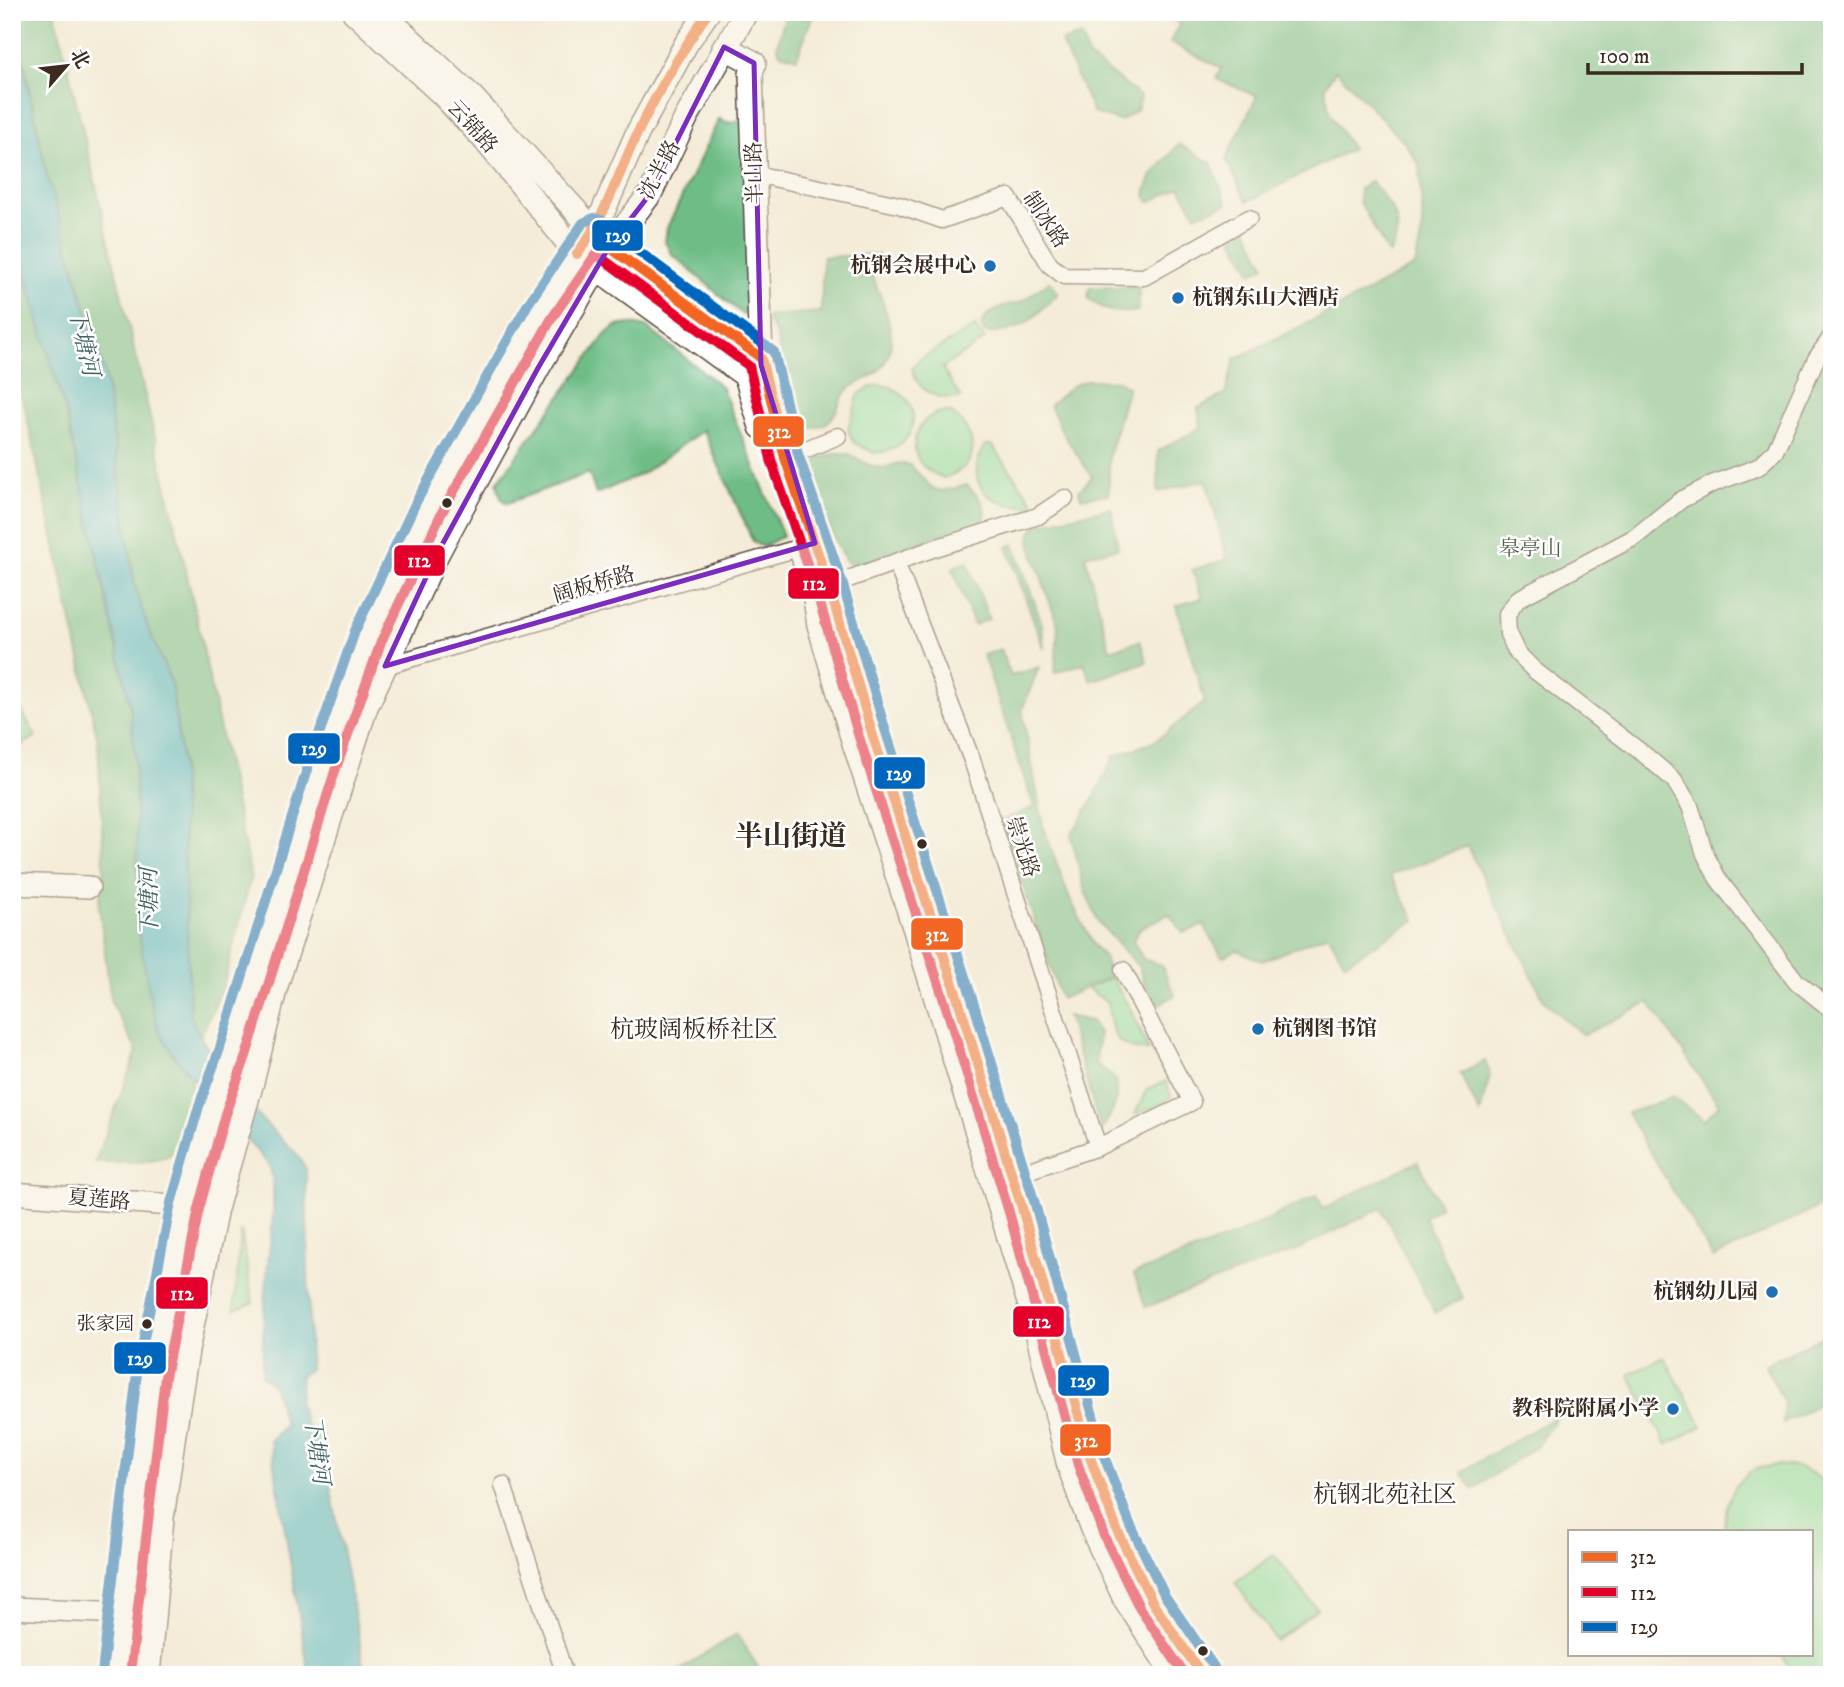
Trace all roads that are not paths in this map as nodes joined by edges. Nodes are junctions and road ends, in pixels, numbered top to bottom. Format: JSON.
{"nodes":[{"id":1,"x":354,"y":12,"type":"edge"},
{"id":2,"x":380,"y":12,"type":"edge"},
{"id":3,"x":708,"y":12,"type":"edge"},
{"id":4,"x":746,"y":12,"type":"edge"},
{"id":5,"x":724,"y":47,"type":"junction"},
{"id":6,"x":755,"y":174,"type":"junction"},
{"id":7,"x":1249,"y":218,"type":"dead end"},
{"id":8,"x":602,"y":240,"type":"junction"},
{"id":9,"x":577,"y":254,"type":"junction"},
{"id":10,"x":597,"y":270,"type":"junction"},
{"id":11,"x":1832,"y":336,"type":"edge"},
{"id":12,"x":757,"y":368,"type":"junction"},
{"id":13,"x":838,"y":436,"type":"dead end"},
{"id":14,"x":785,"y":458,"type":"junction"},
{"id":15,"x":1065,"y":498,"type":"dead end"},
{"id":16,"x":808,"y":545,"type":"junction"},
{"id":17,"x":896,"y":562,"type":"junction"},
{"id":18,"x":829,"y":586,"type":"junction"},
{"id":19,"x":385,"y":666,"type":"junction"},
{"id":20,"x":12,"y":884,"type":"edge"},
{"id":21,"x":89,"y":887,"type":"dead end"},
{"id":22,"x":1123,"y":970,"type":"dead end"},
{"id":23,"x":1832,"y":1010,"type":"edge"},
{"id":24,"x":1098,"y":1147,"type":"junction"},
{"id":25,"x":1012,"y":1177,"type":"junction"},
{"id":26,"x":12,"y":1193,"type":"edge"},
{"id":27,"x":185,"y":1206,"type":"junction"},
{"id":28,"x":503,"y":1485,"type":"dead end"},
{"id":29,"x":12,"y":1608,"type":"edge"},
{"id":30,"x":123,"y":1613,"type":"junction"},
{"id":31,"x":116,"y":1675,"type":"edge"},
{"id":32,"x":148,"y":1675,"type":"edge"},
{"id":33,"x":565,"y":1675,"type":"edge"},
{"id":34,"x":1174,"y":1675,"type":"edge"},
{"id":35,"x":1202,"y":1675,"type":"edge"}],
"edges":[{"from":1,"to":9,"type":"main road","name":"云锦路"},
{"from":2,"to":8,"type":"main road","name":"云锦路"},
{"from":3,"to":8,"type":"main road","name":"沈半路"},
{"from":4,"to":5,"type":"main road"},
{"from":5,"to":6,"type":"main road","name":"半山路"},
{"from":5,"to":8,"type":"main road","name":"沈半路"},
{"from":6,"to":7,"type":"street","name":"制冰路"},
{"from":6,"to":12,"type":"main road","name":"半山路"},
{"from":8,"to":9,"type":"main road","name":"沈半路"},
{"from":8,"to":10,"type":"main road","name":"沈半路"},
{"from":8,"to":12,"type":"main road"},
{"from":9,"to":10,"type":"main road"},
{"from":9,"to":27,"type":"main road","name":"沈半路"},
{"from":10,"to":12,"type":"main road"},
{"from":10,"to":19,"type":"main road","name":"沈半路"},
{"from":11,"to":23,"type":"street"},
{"from":12,"to":14,"type":"main road","name":"半山路"},
{"from":12,"to":16,"type":"main road","name":"半山路"},
{"from":13,"to":14,"type":"street"},
{"from":14,"to":16,"type":"main road","name":"半山路"},
{"from":15,"to":17,"type":"street"},
{"from":16,"to":18,"type":"main road","name":"半山路"},
{"from":16,"to":19,"type":"street","name":"阔板桥路"},
{"from":16,"to":34,"type":"main road","name":"半山路"},
{"from":17,"to":18,"type":"street"},
{"from":17,"to":24,"type":"street","name":"崇光路"},
{"from":18,"to":25,"type":"main road","name":"半山路"},
{"from":19,"to":32,"type":"main road","name":"沈半路"},
{"from":20,"to":21,"type":"street"},
{"from":22,"to":24,"type":"street"},
{"from":24,"to":25,"type":"street"},
{"from":25,"to":35,"type":"main road","name":"半山路"},
{"from":26,"to":27,"type":"street","name":"夏莲路"},
{"from":27,"to":30,"type":"main road","name":"沈半路"},
{"from":28,"to":33,"type":"street"},
{"from":29,"to":30,"type":"street"},
{"from":30,"to":31,"type":"main road","name":"沈半路"}]}
